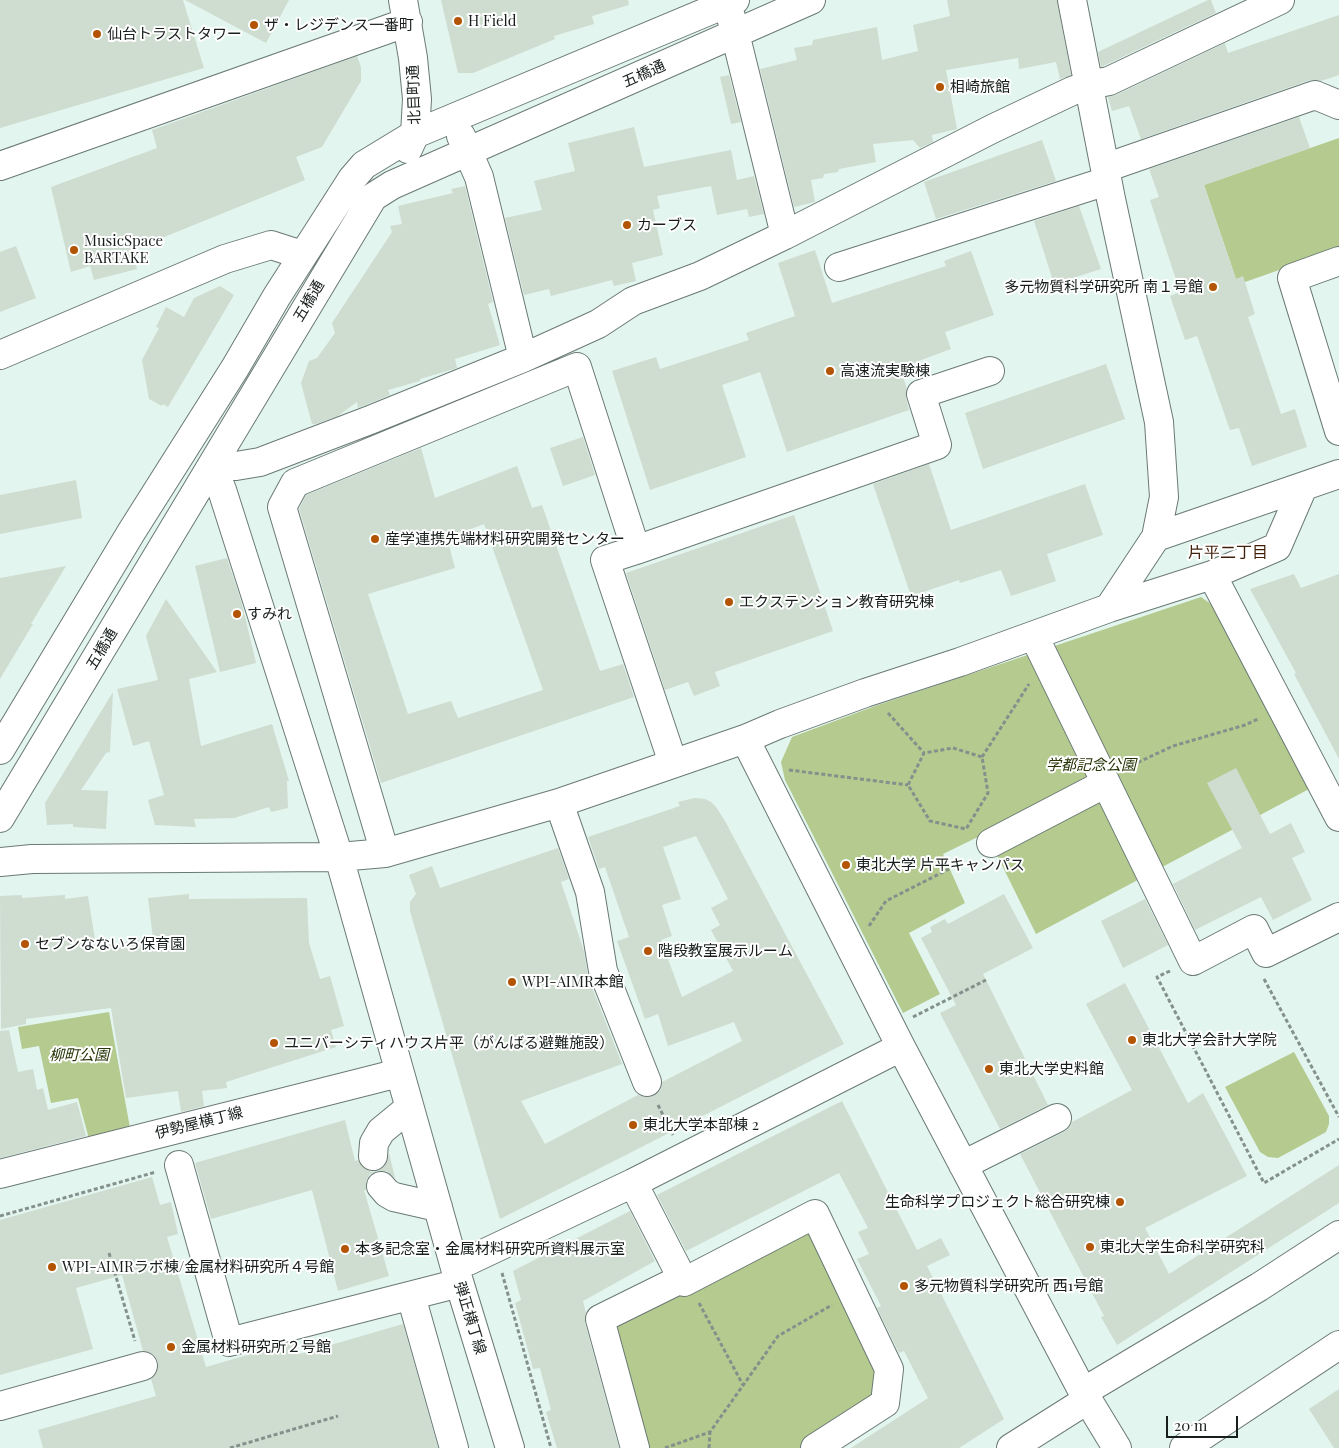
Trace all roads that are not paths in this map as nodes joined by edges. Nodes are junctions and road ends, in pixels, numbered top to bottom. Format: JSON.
{"nodes":[{"id":1,"x":811,"y":0,"type":"edge"},
{"id":2,"x":1072,"y":0,"type":"edge"},
{"id":3,"x":1280,"y":0,"type":"edge"},
{"id":4,"x":731,"y":2,"type":"edge"},
{"id":5,"x":406,"y":11,"type":"edge"},
{"id":6,"x":736,"y":33,"type":"junction"},
{"id":7,"x":1089,"y":85,"type":"junction"},
{"id":8,"x":1339,"y":105,"type":"edge"},
{"id":9,"x":454,"y":119,"type":"junction"},
{"id":10,"x":415,"y":134,"type":"junction"},
{"id":11,"x":468,"y":152,"type":"junction"},
{"id":12,"x":0,"y":166,"type":"edge"},
{"id":13,"x":1106,"y":174,"type":"junction"},
{"id":14,"x":392,"y":185,"type":"junction"},
{"id":15,"x":785,"y":234,"type":"junction"},
{"id":16,"x":302,"y":255,"type":"junction"},
{"id":17,"x":1339,"y":261,"type":"edge"},
{"id":18,"x":839,"y":267,"type":"dead end"},
{"id":19,"x":0,"y":355,"type":"edge"},
{"id":20,"x":523,"y":358,"type":"junction"},
{"id":21,"x":990,"y":371,"type":"dead end"},
{"id":22,"x":1339,"y":431,"type":"edge"},
{"id":23,"x":212,"y":465,"type":"junction"},
{"id":24,"x":1339,"y":474,"type":"edge"},
{"id":25,"x":1303,"y":487,"type":"junction"},
{"id":26,"x":1156,"y":537,"type":"junction"},
{"id":27,"x":636,"y":550,"type":"junction"},
{"id":28,"x":1212,"y":575,"type":"junction"},
{"id":29,"x":1109,"y":608,"type":"junction"},
{"id":30,"x":1040,"y":648,"type":"junction"},
{"id":31,"x":745,"y":739,"type":"junction"},
{"id":32,"x":0,"y":750,"type":"edge"},
{"id":33,"x":673,"y":763,"type":"junction"},
{"id":34,"x":1105,"y":781,"type":"junction"},
{"id":35,"x":559,"y":803,"type":"junction"},
{"id":36,"x":1339,"y":817,"type":"edge"},
{"id":37,"x":0,"y":818,"type":"edge"},
{"id":38,"x":991,"y":843,"type":"dead end"},
{"id":39,"x":385,"y":853,"type":"junction"},
{"id":40,"x":339,"y":858,"type":"junction"},
{"id":41,"x":0,"y":862,"type":"edge"},
{"id":42,"x":1339,"y":917,"type":"edge"},
{"id":43,"x":896,"y":1037,"type":"junction"},
{"id":44,"x":399,"y":1073,"type":"junction"},
{"id":45,"x":647,"y":1082,"type":"road end"},
{"id":46,"x":409,"y":1108,"type":"junction"},
{"id":47,"x":1057,"y":1118,"type":"dead end"},
{"id":48,"x":373,"y":1156,"type":"dead end"},
{"id":49,"x":179,"y":1165,"type":"road end"},
{"id":50,"x":963,"y":1165,"type":"junction"},
{"id":51,"x":0,"y":1174,"type":"edge"},
{"id":52,"x":633,"y":1183,"type":"junction"},
{"id":53,"x":381,"y":1186,"type":"dead end"},
{"id":54,"x":438,"y":1207,"type":"junction"},
{"id":55,"x":1339,"y":1235,"type":"edge"},
{"id":56,"x":468,"y":1261,"type":"dead end"},
{"id":57,"x":684,"y":1280,"type":"junction"},
{"id":58,"x":448,"y":1286,"type":"dead end"},
{"id":59,"x":411,"y":1296,"type":"junction"},
{"id":60,"x":1339,"y":1345,"type":"edge"},
{"id":61,"x":143,"y":1366,"type":"road end"},
{"id":62,"x":1085,"y":1396,"type":"junction"},
{"id":63,"x":0,"y":1406,"type":"edge"},
{"id":64,"x":454,"y":1448,"type":"edge"},
{"id":65,"x":510,"y":1448,"type":"edge"},
{"id":66,"x":635,"y":1448,"type":"edge"},
{"id":67,"x":815,"y":1448,"type":"edge"},
{"id":68,"x":1011,"y":1448,"type":"edge"},
{"id":69,"x":1117,"y":1448,"type":"edge"},
{"id":70,"x":1184,"y":1448,"type":"edge"}],
"edges":[{"from":1,"to":6,"type":"street","name":"五橋通"},
{"from":2,"to":7,"type":"street"},
{"from":3,"to":7,"type":"street"},
{"from":4,"to":6,"type":"street"},
{"from":4,"to":9,"type":"street","name":"五橋通"},
{"from":5,"to":10,"type":"street","name":"北目町通"},
{"from":5,"to":12,"type":"street"},
{"from":6,"to":11,"type":"street","name":"五橋通"},
{"from":6,"to":15,"type":"street"},
{"from":7,"to":13,"type":"street"},
{"from":7,"to":15,"type":"street"},
{"from":8,"to":13,"type":"street"},
{"from":9,"to":10,"type":"street","name":"五橋通"},
{"from":9,"to":11,"type":"street"},
{"from":10,"to":14,"type":"street","name":"北目町通"},
{"from":10,"to":16,"type":"street","name":"五橋通"},
{"from":11,"to":14,"type":"street","name":"五橋通"},
{"from":11,"to":20,"type":"street"},
{"from":13,"to":18,"type":"street"},
{"from":13,"to":26,"type":"street"},
{"from":14,"to":23,"type":"street","name":"五橋通"},
{"from":15,"to":20,"type":"street"},
{"from":16,"to":19,"type":"street"},
{"from":16,"to":32,"type":"street","name":"五橋通"},
{"from":17,"to":22,"type":"street"},
{"from":20,"to":23,"type":"street"},
{"from":21,"to":27,"type":"street"},
{"from":23,"to":37,"type":"street","name":"五橋通"},
{"from":23,"to":40,"type":"street","name":"弾正横丁線"},
{"from":24,"to":25,"type":"street"},
{"from":25,"to":26,"type":"street"},
{"from":25,"to":28,"type":"street"},
{"from":26,"to":29,"type":"street"},
{"from":27,"to":33,"type":"street"},
{"from":27,"to":39,"type":"street"},
{"from":28,"to":29,"type":"street"},
{"from":28,"to":36,"type":"street"},
{"from":29,"to":30,"type":"street"},
{"from":30,"to":31,"type":"street"},
{"from":30,"to":34,"type":"street"},
{"from":31,"to":33,"type":"street"},
{"from":31,"to":43,"type":"street"},
{"from":33,"to":35,"type":"street"},
{"from":34,"to":38,"type":"street"},
{"from":34,"to":42,"type":"street"},
{"from":35,"to":39,"type":"street"},
{"from":35,"to":45,"type":"street"},
{"from":39,"to":40,"type":"street"},
{"from":40,"to":41,"type":"street"},
{"from":40,"to":44,"type":"street","name":"弾正横丁線"},
{"from":43,"to":50,"type":"street"},
{"from":43,"to":52,"type":"street"},
{"from":44,"to":46,"type":"street","name":"弾正横丁線"},
{"from":44,"to":51,"type":"street","name":"伊勢屋横丁線"},
{"from":46,"to":48,"type":"street"},
{"from":46,"to":54,"type":"street","name":"弾正横丁線"},
{"from":47,"to":50,"type":"street"},
{"from":49,"to":59,"type":"street"},
{"from":50,"to":62,"type":"street"},
{"from":52,"to":56,"type":"street"},
{"from":52,"to":57,"type":"street"},
{"from":53,"to":54,"type":"street"},
{"from":54,"to":65,"type":"street","name":"弾正横丁線"},
{"from":55,"to":62,"type":"street"},
{"from":57,"to":66,"type":"street"},
{"from":57,"to":67,"type":"street"},
{"from":58,"to":59,"type":"street"},
{"from":59,"to":64,"type":"street"},
{"from":60,"to":70,"type":"street"},
{"from":61,"to":63,"type":"street"},
{"from":62,"to":68,"type":"street"},
{"from":62,"to":69,"type":"street"}]}
